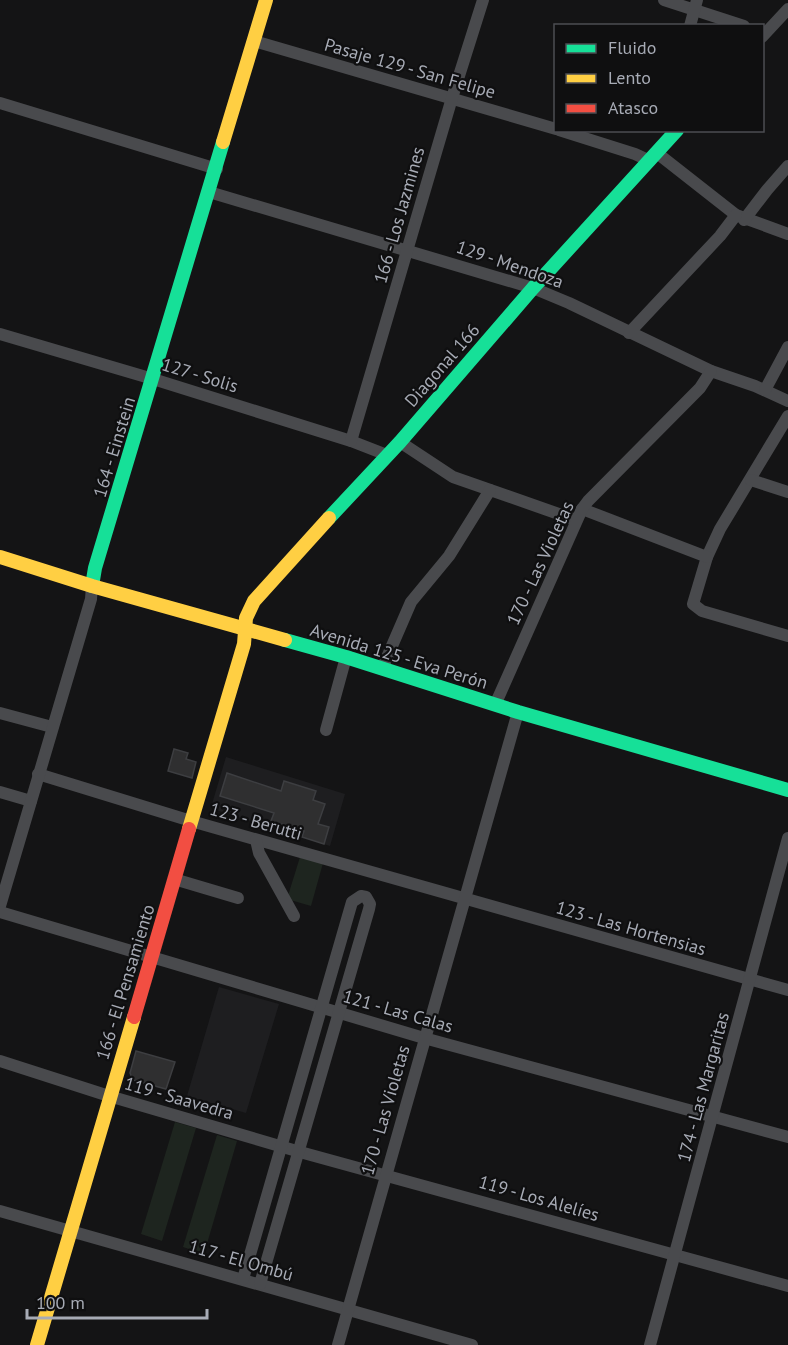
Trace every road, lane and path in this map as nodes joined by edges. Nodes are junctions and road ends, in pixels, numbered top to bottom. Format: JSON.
{"nodes":[{"id":1,"x":266,"y":0,"type":"edge"},
{"id":2,"x":483,"y":0,"type":"edge"},
{"id":3,"x":663,"y":0,"type":"edge"},
{"id":4,"x":696,"y":5,"type":"edge"},
{"id":5,"x":787,"y":13,"type":"edge"},
{"id":6,"x":691,"y":24,"type":"edge"},
{"id":7,"x":739,"y":24,"type":"edge"},
{"id":8,"x":764,"y":34,"type":"edge"},
{"id":9,"x":254,"y":41,"type":"junction"},
{"id":10,"x":452,"y":98,"type":"junction"},
{"id":11,"x":0,"y":104,"type":"edge"},
{"id":12,"x":554,"y":129,"type":"edge"},
{"id":13,"x":564,"y":132,"type":"edge"},
{"id":14,"x":662,"y":132,"type":"edge"},
{"id":15,"x":675,"y":132,"type":"edge"},
{"id":16,"x":656,"y":154,"type":"junction"},
{"id":17,"x":788,"y":166,"type":"edge"},
{"id":18,"x":217,"y":169,"type":"junction"},
{"id":19,"x":209,"y":192,"type":"junction"},
{"id":20,"x":740,"y":218,"type":"junction"},
{"id":21,"x":788,"y":234,"type":"edge"},
{"id":22,"x":408,"y":250,"type":"junction"},
{"id":23,"x":533,"y":288,"type":"junction"},
{"id":24,"x":629,"y":333,"type":"junction"},
{"id":25,"x":0,"y":334,"type":"edge"},
{"id":26,"x":788,"y":347,"type":"edge"},
{"id":27,"x":711,"y":371,"type":"junction"},
{"id":28,"x":153,"y":379,"type":"junction"},
{"id":29,"x":765,"y":390,"type":"junction"},
{"id":30,"x":788,"y":401,"type":"edge"},
{"id":31,"x":788,"y":416,"type":"edge"},
{"id":32,"x":351,"y":441,"type":"junction"},
{"id":33,"x":400,"y":442,"type":"junction"},
{"id":34,"x":387,"y":454,"type":"junction"},
{"id":35,"x":751,"y":480,"type":"junction"},
{"id":36,"x":490,"y":490,"type":"junction"},
{"id":37,"x":788,"y":492,"type":"edge"},
{"id":38,"x":579,"y":514,"type":"junction"},
{"id":39,"x":0,"y":557,"type":"edge"},
{"id":40,"x":707,"y":557,"type":"junction"},
{"id":41,"x":92,"y":586,"type":"junction"},
{"id":42,"x":244,"y":628,"type":"junction"},
{"id":43,"x":788,"y":636,"type":"edge"},
{"id":44,"x":346,"y":657,"type":"junction"},
{"id":45,"x":382,"y":669,"type":"junction"},
{"id":46,"x":495,"y":705,"type":"junction"},
{"id":47,"x":518,"y":712,"type":"junction"},
{"id":48,"x":0,"y":713,"type":"edge"},
{"id":49,"x":52,"y":727,"type":"junction"},
{"id":50,"x":326,"y":730,"type":"dead end"},
{"id":51,"x":38,"y":774,"type":"junction"},
{"id":52,"x":788,"y":790,"type":"edge"},
{"id":53,"x":0,"y":792,"type":"edge"},
{"id":54,"x":32,"y":801,"type":"junction"},
{"id":55,"x":191,"y":821,"type":"junction"},
{"id":56,"x":788,"y":838,"type":"edge"},
{"id":57,"x":256,"y":840,"type":"junction"},
{"id":58,"x":174,"y":879,"type":"junction"},
{"id":59,"x":238,"y":898,"type":"dead end"},
{"id":60,"x":465,"y":900,"type":"junction"},
{"id":61,"x":0,"y":906,"type":"edge"},
{"id":62,"x":0,"y":912,"type":"edge"},
{"id":63,"x":294,"y":916,"type":"dead end"},
{"id":64,"x":151,"y":957,"type":"junction"},
{"id":65,"x":751,"y":980,"type":"junction"},
{"id":66,"x":788,"y":990,"type":"edge"},
{"id":67,"x":322,"y":1008,"type":"junction"},
{"id":68,"x":339,"y":1013,"type":"junction"},
{"id":69,"x":424,"y":1038,"type":"junction"},
{"id":70,"x":0,"y":1061,"type":"edge"},
{"id":71,"x":109,"y":1096,"type":"junction"},
{"id":72,"x":713,"y":1117,"type":"junction"},
{"id":73,"x":788,"y":1137,"type":"edge"},
{"id":74,"x":281,"y":1146,"type":"junction"},
{"id":75,"x":300,"y":1152,"type":"junction"},
{"id":76,"x":385,"y":1174,"type":"junction"},
{"id":77,"x":0,"y":1210,"type":"edge"},
{"id":78,"x":69,"y":1231,"type":"junction"},
{"id":79,"x":675,"y":1255,"type":"junction"},
{"id":80,"x":243,"y":1279,"type":"junction"},
{"id":81,"x":260,"y":1284,"type":"junction"},
{"id":82,"x":788,"y":1286,"type":"edge"},
{"id":83,"x":348,"y":1311,"type":"junction"},
{"id":84,"x":37,"y":1345,"type":"edge"},
{"id":85,"x":338,"y":1345,"type":"edge"},
{"id":86,"x":472,"y":1345,"type":"edge"},
{"id":87,"x":650,"y":1345,"type":"edge"}],
"edges":[{"from":1,"to":9,"type":"street","name":"164 - Einstein"},
{"from":2,"to":10,"type":"street","name":"166 - Los Jazmines"},
{"from":3,"to":4,"type":"street"},
{"from":4,"to":6,"type":"street"},
{"from":4,"to":7,"type":"street"},
{"from":5,"to":8,"type":"street"},
{"from":9,"to":10,"type":"street","name":"Pasaje 129 - San Felipe"},
{"from":9,"to":18,"type":"street","name":"164 - Einstein"},
{"from":10,"to":12,"type":"street","name":"Pasaje 129 - San Felipe"},
{"from":10,"to":22,"type":"street","name":"166 - Los Jazmines"},
{"from":11,"to":18,"type":"street"},
{"from":13,"to":16,"type":"street","name":"Pasaje 129 - San Felipe"},
{"from":14,"to":16,"type":"street"},
{"from":15,"to":16,"type":"street","name":"Diagonal 166"},
{"from":16,"to":20,"type":"street","name":"Pasaje 129 - San Felipe"},
{"from":16,"to":23,"type":"street","name":"Diagonal 166"},
{"from":17,"to":20,"type":"street"},
{"from":18,"to":19,"type":"street","name":"164 - Einstein"},
{"from":19,"to":22,"type":"street","name":"129 - Mendoza"},
{"from":19,"to":28,"type":"street","name":"164 - Einstein"},
{"from":20,"to":21,"type":"street","name":"Pasaje 129 - San Felipe"},
{"from":20,"to":24,"type":"street"},
{"from":22,"to":23,"type":"street","name":"129 - Mendoza"},
{"from":22,"to":32,"type":"street","name":"166 - Los Jazmines"},
{"from":23,"to":24,"type":"street","name":"129 - Mendoza"},
{"from":23,"to":33,"type":"street","name":"Diagonal 166"},
{"from":24,"to":27,"type":"street","name":"129 - Mendoza"},
{"from":25,"to":28,"type":"street","name":"127 - Solis"},
{"from":26,"to":29,"type":"street"},
{"from":27,"to":29,"type":"street","name":"129 - Mendoza"},
{"from":27,"to":38,"type":"street","name":"170 - Las Violetas"},
{"from":28,"to":32,"type":"street","name":"127 - Solis"},
{"from":28,"to":41,"type":"street","name":"164 - Einstein"},
{"from":29,"to":30,"type":"street","name":"129 - Mendoza"},
{"from":31,"to":35,"type":"street"},
{"from":32,"to":34,"type":"street","name":"127 - Solis"},
{"from":33,"to":34,"type":"street","name":"Diagonal 166"},
{"from":33,"to":36,"type":"street"},
{"from":34,"to":42,"type":"street","name":"Diagonal 166"},
{"from":35,"to":37,"type":"street"},
{"from":35,"to":40,"type":"street"},
{"from":36,"to":38,"type":"street"},
{"from":36,"to":45,"type":"street"},
{"from":38,"to":40,"type":"street"},
{"from":38,"to":46,"type":"street","name":"170 - Las Violetas"},
{"from":39,"to":41,"type":"street","name":"Avenida 125 - Eva Perón"},
{"from":40,"to":43,"type":"street"},
{"from":41,"to":42,"type":"street","name":"Avenida 125 - Eva Perón"},
{"from":41,"to":49,"type":"street","name":"164 - Einstein"},
{"from":42,"to":44,"type":"street","name":"Avenida 125 - Eva Perón"},
{"from":42,"to":55,"type":"street","name":"166 - El Pensamiento"},
{"from":44,"to":45,"type":"street","name":"Avenida 125 - Eva Perón"},
{"from":44,"to":50,"type":"street"},
{"from":45,"to":46,"type":"street","name":"Avenida 125 - Eva Perón"},
{"from":46,"to":47,"type":"street","name":"Avenida 125 - Eva Perón"},
{"from":47,"to":52,"type":"street","name":"Avenida 125 - Eva Perón"},
{"from":47,"to":60,"type":"street","name":"170 - Las Violetas"},
{"from":48,"to":49,"type":"street"},
{"from":49,"to":51,"type":"street","name":"164 - Einstein"},
{"from":51,"to":54,"type":"street","name":"164 - Einstein"},
{"from":51,"to":55,"type":"street","name":"123 - Berutti"},
{"from":53,"to":54,"type":"street"},
{"from":54,"to":61,"type":"street","name":"164 - Einstein"},
{"from":55,"to":57,"type":"street","name":"123 - Berutti"},
{"from":55,"to":58,"type":"street","name":"166 - El Pensamiento"},
{"from":56,"to":65,"type":"street","name":"174 - Las Margaritas"},
{"from":57,"to":60,"type":"street","name":"123 - Berutti"},
{"from":57,"to":63,"type":"street"},
{"from":58,"to":59,"type":"street"},
{"from":58,"to":64,"type":"street","name":"166 - El Pensamiento"},
{"from":60,"to":65,"type":"street","name":"123 - Las Hortensias"},
{"from":60,"to":69,"type":"street","name":"170 - Las Violetas"},
{"from":62,"to":64,"type":"street","name":"121 - Las Calas"},
{"from":64,"to":67,"type":"street","name":"121 - Las Calas"},
{"from":64,"to":71,"type":"street","name":"166 - El Pensamiento"},
{"from":65,"to":66,"type":"street","name":"123 - Las Hortensias"},
{"from":65,"to":72,"type":"street","name":"174 - Las Margaritas"},
{"from":67,"to":68,"type":"street","name":"121 - Las Calas"},
{"from":67,"to":68,"type":"street"},
{"from":67,"to":74,"type":"street"},
{"from":68,"to":69,"type":"street","name":"121 - Las Calas"},
{"from":68,"to":75,"type":"street"},
{"from":69,"to":72,"type":"street","name":"121 - Las Calas"},
{"from":69,"to":76,"type":"street","name":"170 - Las Violetas"},
{"from":70,"to":71,"type":"street","name":"119 - Saavedra"},
{"from":71,"to":74,"type":"street","name":"119 - Saavedra"},
{"from":71,"to":78,"type":"street","name":"166 - El Pensamiento"},
{"from":72,"to":73,"type":"street","name":"121 - Las Calas"},
{"from":72,"to":79,"type":"street","name":"174 - Las Margaritas"},
{"from":74,"to":75,"type":"street","name":"119 - Los Alelíes"},
{"from":74,"to":80,"type":"street"},
{"from":75,"to":76,"type":"street","name":"119 - Los Alelíes"},
{"from":75,"to":81,"type":"street"},
{"from":76,"to":79,"type":"street","name":"119 - Los Alelíes"},
{"from":76,"to":83,"type":"street","name":"170 - Las Violetas"},
{"from":77,"to":78,"type":"street","name":"117 - El Ombú"},
{"from":78,"to":80,"type":"street","name":"117 - El Ombú"},
{"from":78,"to":84,"type":"street","name":"166 - El Pensamiento"},
{"from":79,"to":82,"type":"street","name":"119 - Los Alelíes"},
{"from":79,"to":87,"type":"street","name":"174 - Las Margaritas"},
{"from":80,"to":81,"type":"street","name":"117 - El Ombú"},
{"from":81,"to":83,"type":"street","name":"117 - El Ombú"},
{"from":83,"to":85,"type":"street","name":"170 - Las Violetas"},
{"from":83,"to":86,"type":"street","name":"117 - El Ombú"}]}
